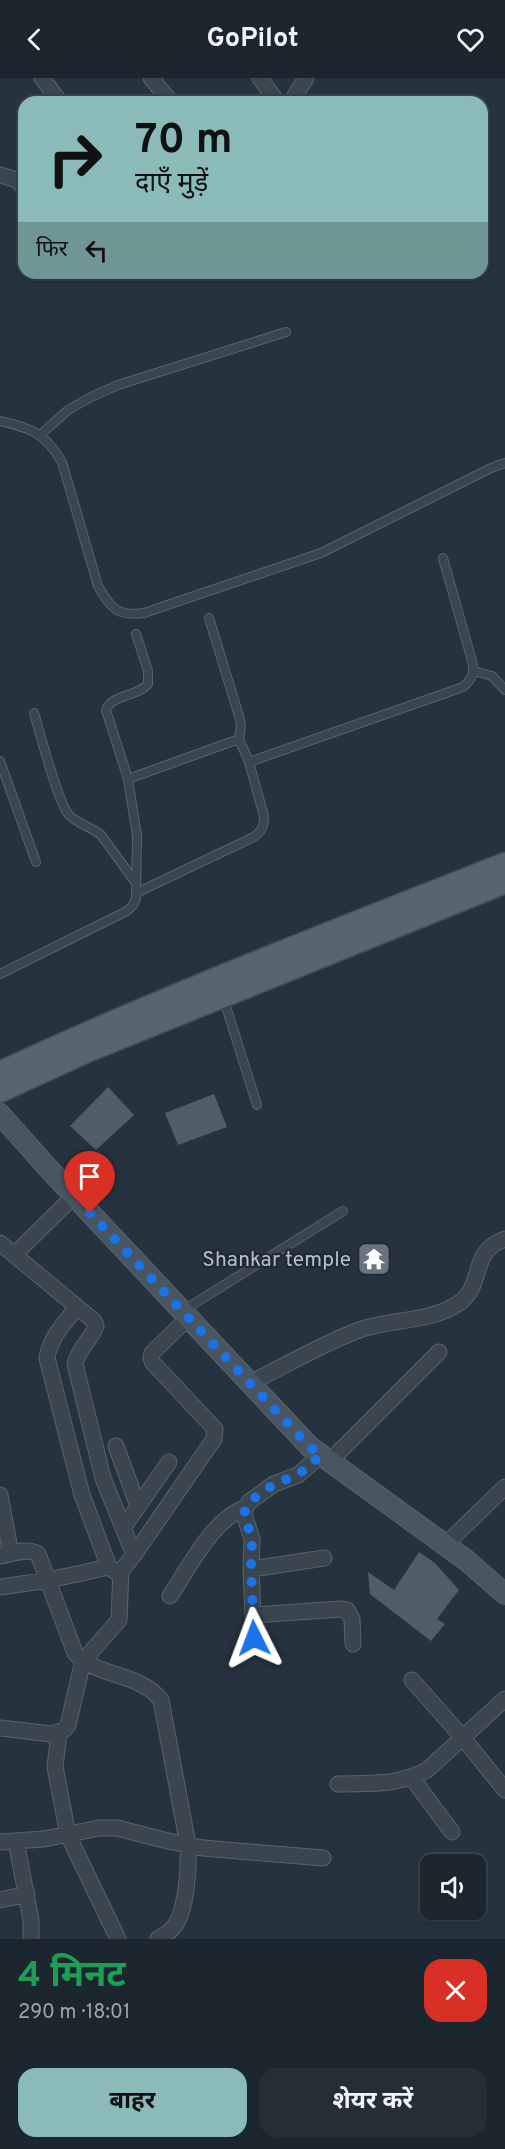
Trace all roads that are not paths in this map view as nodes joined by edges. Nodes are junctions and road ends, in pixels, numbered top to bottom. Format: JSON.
{"nodes":[{"id":1,"x":42,"y":78,"type":"edge"},
{"id":2,"x":151,"y":78,"type":"edge"},
{"id":3,"x":260,"y":78,"type":"edge"},
{"id":4,"x":306,"y":78,"type":"edge"},
{"id":5,"x":56,"y":96,"type":"edge"},
{"id":6,"x":166,"y":96,"type":"edge"},
{"id":7,"x":274,"y":96,"type":"edge"},
{"id":8,"x":295,"y":96,"type":"edge"},
{"id":9,"x":0,"y":175,"type":"edge"},
{"id":10,"x":18,"y":181,"type":"edge"},
{"id":11,"x":286,"y":332,"type":"dead end"},
{"id":12,"x":0,"y":421,"type":"edge"},
{"id":13,"x":40,"y":435,"type":"junction"},
{"id":14,"x":505,"y":463,"type":"edge"},
{"id":15,"x":443,"y":558,"type":"dead end"},
{"id":16,"x":209,"y":618,"type":"dead end"},
{"id":17,"x":136,"y":634,"type":"dead end"},
{"id":18,"x":474,"y":671,"type":"junction"},
{"id":19,"x":505,"y":690,"type":"edge"},
{"id":20,"x":34,"y":713,"type":"dead end"},
{"id":21,"x":239,"y":739,"type":"junction"},
{"id":22,"x":0,"y":761,"type":"edge"},
{"id":23,"x":249,"y":762,"type":"junction"},
{"id":24,"x":128,"y":779,"type":"junction"},
{"id":25,"x":36,"y":862,"type":"dead end"},
{"id":26,"x":505,"y":864,"type":"edge"},
{"id":27,"x":505,"y":882,"type":"edge"},
{"id":28,"x":136,"y":883,"type":"junction"},
{"id":29,"x":136,"y":893,"type":"junction"},
{"id":30,"x":0,"y":974,"type":"edge"},
{"id":31,"x":222,"y":996,"type":"junction"},
{"id":32,"x":0,"y":1073,"type":"edge"},
{"id":33,"x":0,"y":1090,"type":"edge"},
{"id":34,"x":257,"y":1105,"type":"dead end"},
{"id":35,"x":0,"y":1114,"type":"edge"},
{"id":36,"x":74,"y":1196,"type":"junction"},
{"id":37,"x":343,"y":1211,"type":"dead end"},
{"id":38,"x":505,"y":1239,"type":"edge"},
{"id":39,"x":0,"y":1243,"type":"edge"},
{"id":40,"x":14,"y":1255,"type":"junction"},
{"id":41,"x":77,"y":1307,"type":"junction"},
{"id":42,"x":186,"y":1314,"type":"junction"},
{"id":43,"x":440,"y":1352,"type":"dead end"},
{"id":44,"x":250,"y":1383,"type":"junction"},
{"id":45,"x":116,"y":1446,"type":"dead end"},
{"id":46,"x":326,"y":1458,"type":"junction"},
{"id":47,"x":169,"y":1462,"type":"dead end"},
{"id":48,"x":505,"y":1487,"type":"edge"},
{"id":49,"x":0,"y":1495,"type":"edge"},
{"id":50,"x":138,"y":1506,"type":"junction"},
{"id":51,"x":246,"y":1508,"type":"junction"},
{"id":52,"x":123,"y":1528,"type":"junction"},
{"id":53,"x":445,"y":1545,"type":"junction"},
{"id":54,"x":5,"y":1555,"type":"edge"},
{"id":55,"x":134,"y":1555,"type":"junction"},
{"id":56,"x":324,"y":1558,"type":"dead end"},
{"id":57,"x":115,"y":1569,"type":"junction"},
{"id":58,"x":251,"y":1569,"type":"junction"},
{"id":59,"x":49,"y":1580,"type":"junction"},
{"id":60,"x":0,"y":1587,"type":"edge"},
{"id":61,"x":505,"y":1594,"type":"edge"},
{"id":62,"x":170,"y":1596,"type":"dead end"},
{"id":63,"x":253,"y":1615,"type":"junction"},
{"id":64,"x":254,"y":1638,"type":"dead end"},
{"id":65,"x":353,"y":1644,"type":"dead end"},
{"id":66,"x":83,"y":1662,"type":"junction"},
{"id":67,"x":412,"y":1680,"type":"dead end"},
{"id":68,"x":505,"y":1699,"type":"edge"},
{"id":69,"x":0,"y":1728,"type":"edge"},
{"id":70,"x":58,"y":1733,"type":"junction"},
{"id":71,"x":463,"y":1738,"type":"junction"},
{"id":72,"x":412,"y":1778,"type":"junction"},
{"id":73,"x":338,"y":1784,"type":"dead end"},
{"id":74,"x":505,"y":1790,"type":"edge"},
{"id":75,"x":452,"y":1832,"type":"dead end"},
{"id":76,"x":68,"y":1835,"type":"junction"},
{"id":77,"x":8,"y":1841,"type":"edge"},
{"id":78,"x":188,"y":1845,"type":"junction"},
{"id":79,"x":324,"y":1858,"type":"dead end"},
{"id":80,"x":27,"y":1894,"type":"junction"},
{"id":81,"x":0,"y":1900,"type":"edge"},
{"id":82,"x":31,"y":1939,"type":"edge"},
{"id":83,"x":118,"y":1939,"type":"edge"},
{"id":84,"x":158,"y":1939,"type":"edge"}],
"edges":[{"from":1,"to":5,"type":"street"},
{"from":2,"to":6,"type":"street"},
{"from":3,"to":7,"type":"street"},
{"from":4,"to":8,"type":"street"},
{"from":9,"to":10,"type":"street"},
{"from":11,"to":13,"type":"lane"},
{"from":12,"to":13,"type":"lane"},
{"from":13,"to":14,"type":"lane"},
{"from":15,"to":18,"type":"lane"},
{"from":16,"to":21,"type":"lane"},
{"from":17,"to":24,"type":"lane"},
{"from":18,"to":19,"type":"lane"},
{"from":18,"to":23,"type":"lane"},
{"from":20,"to":28,"type":"lane"},
{"from":21,"to":23,"type":"lane"},
{"from":21,"to":24,"type":"lane"},
{"from":22,"to":25,"type":"lane"},
{"from":23,"to":29,"type":"lane"},
{"from":24,"to":28,"type":"lane"},
{"from":26,"to":32,"type":"main road"},
{"from":27,"to":31,"type":"main road"},
{"from":28,"to":29,"type":"lane"},
{"from":29,"to":30,"type":"lane"},
{"from":31,"to":33,"type":"main road"},
{"from":31,"to":34,"type":"lane"},
{"from":35,"to":36,"type":"street"},
{"from":36,"to":40,"type":"street"},
{"from":36,"to":42,"type":"street"},
{"from":37,"to":42,"type":"lane"},
{"from":38,"to":44,"type":"street"},
{"from":39,"to":40,"type":"street"},
{"from":40,"to":41,"type":"street"},
{"from":41,"to":52,"type":"street"},
{"from":41,"to":57,"type":"street"},
{"from":42,"to":44,"type":"street"},
{"from":42,"to":55,"type":"street"},
{"from":43,"to":46,"type":"street"},
{"from":44,"to":46,"type":"street"},
{"from":45,"to":50,"type":"street"},
{"from":46,"to":51,"type":"street"},
{"from":46,"to":53,"type":"street"},
{"from":47,"to":50,"type":"street"},
{"from":48,"to":53,"type":"street"},
{"from":49,"to":54,"type":"street"},
{"from":50,"to":52,"type":"street"},
{"from":51,"to":58,"type":"street"},
{"from":51,"to":62,"type":"street"},
{"from":52,"to":55,"type":"street"},
{"from":53,"to":61,"type":"street"},
{"from":54,"to":59,"type":"street"},
{"from":55,"to":57,"type":"street"},
{"from":56,"to":58,"type":"street"},
{"from":57,"to":59,"type":"street"},
{"from":57,"to":66,"type":"street"},
{"from":58,"to":63,"type":"street"},
{"from":59,"to":60,"type":"street"},
{"from":59,"to":66,"type":"street"},
{"from":63,"to":64,"type":"street"},
{"from":63,"to":65,"type":"street"},
{"from":66,"to":70,"type":"street"},
{"from":66,"to":78,"type":"street"},
{"from":67,"to":71,"type":"street"},
{"from":68,"to":71,"type":"street"},
{"from":69,"to":70,"type":"street"},
{"from":70,"to":76,"type":"street"},
{"from":71,"to":72,"type":"street"},
{"from":71,"to":74,"type":"street"},
{"from":72,"to":73,"type":"street"},
{"from":72,"to":75,"type":"street"},
{"from":76,"to":77,"type":"street"},
{"from":76,"to":78,"type":"street"},
{"from":76,"to":83,"type":"street"},
{"from":77,"to":80,"type":"street"},
{"from":78,"to":79,"type":"street"},
{"from":78,"to":84,"type":"street"},
{"from":80,"to":81,"type":"street"},
{"from":80,"to":82,"type":"street"}]}
